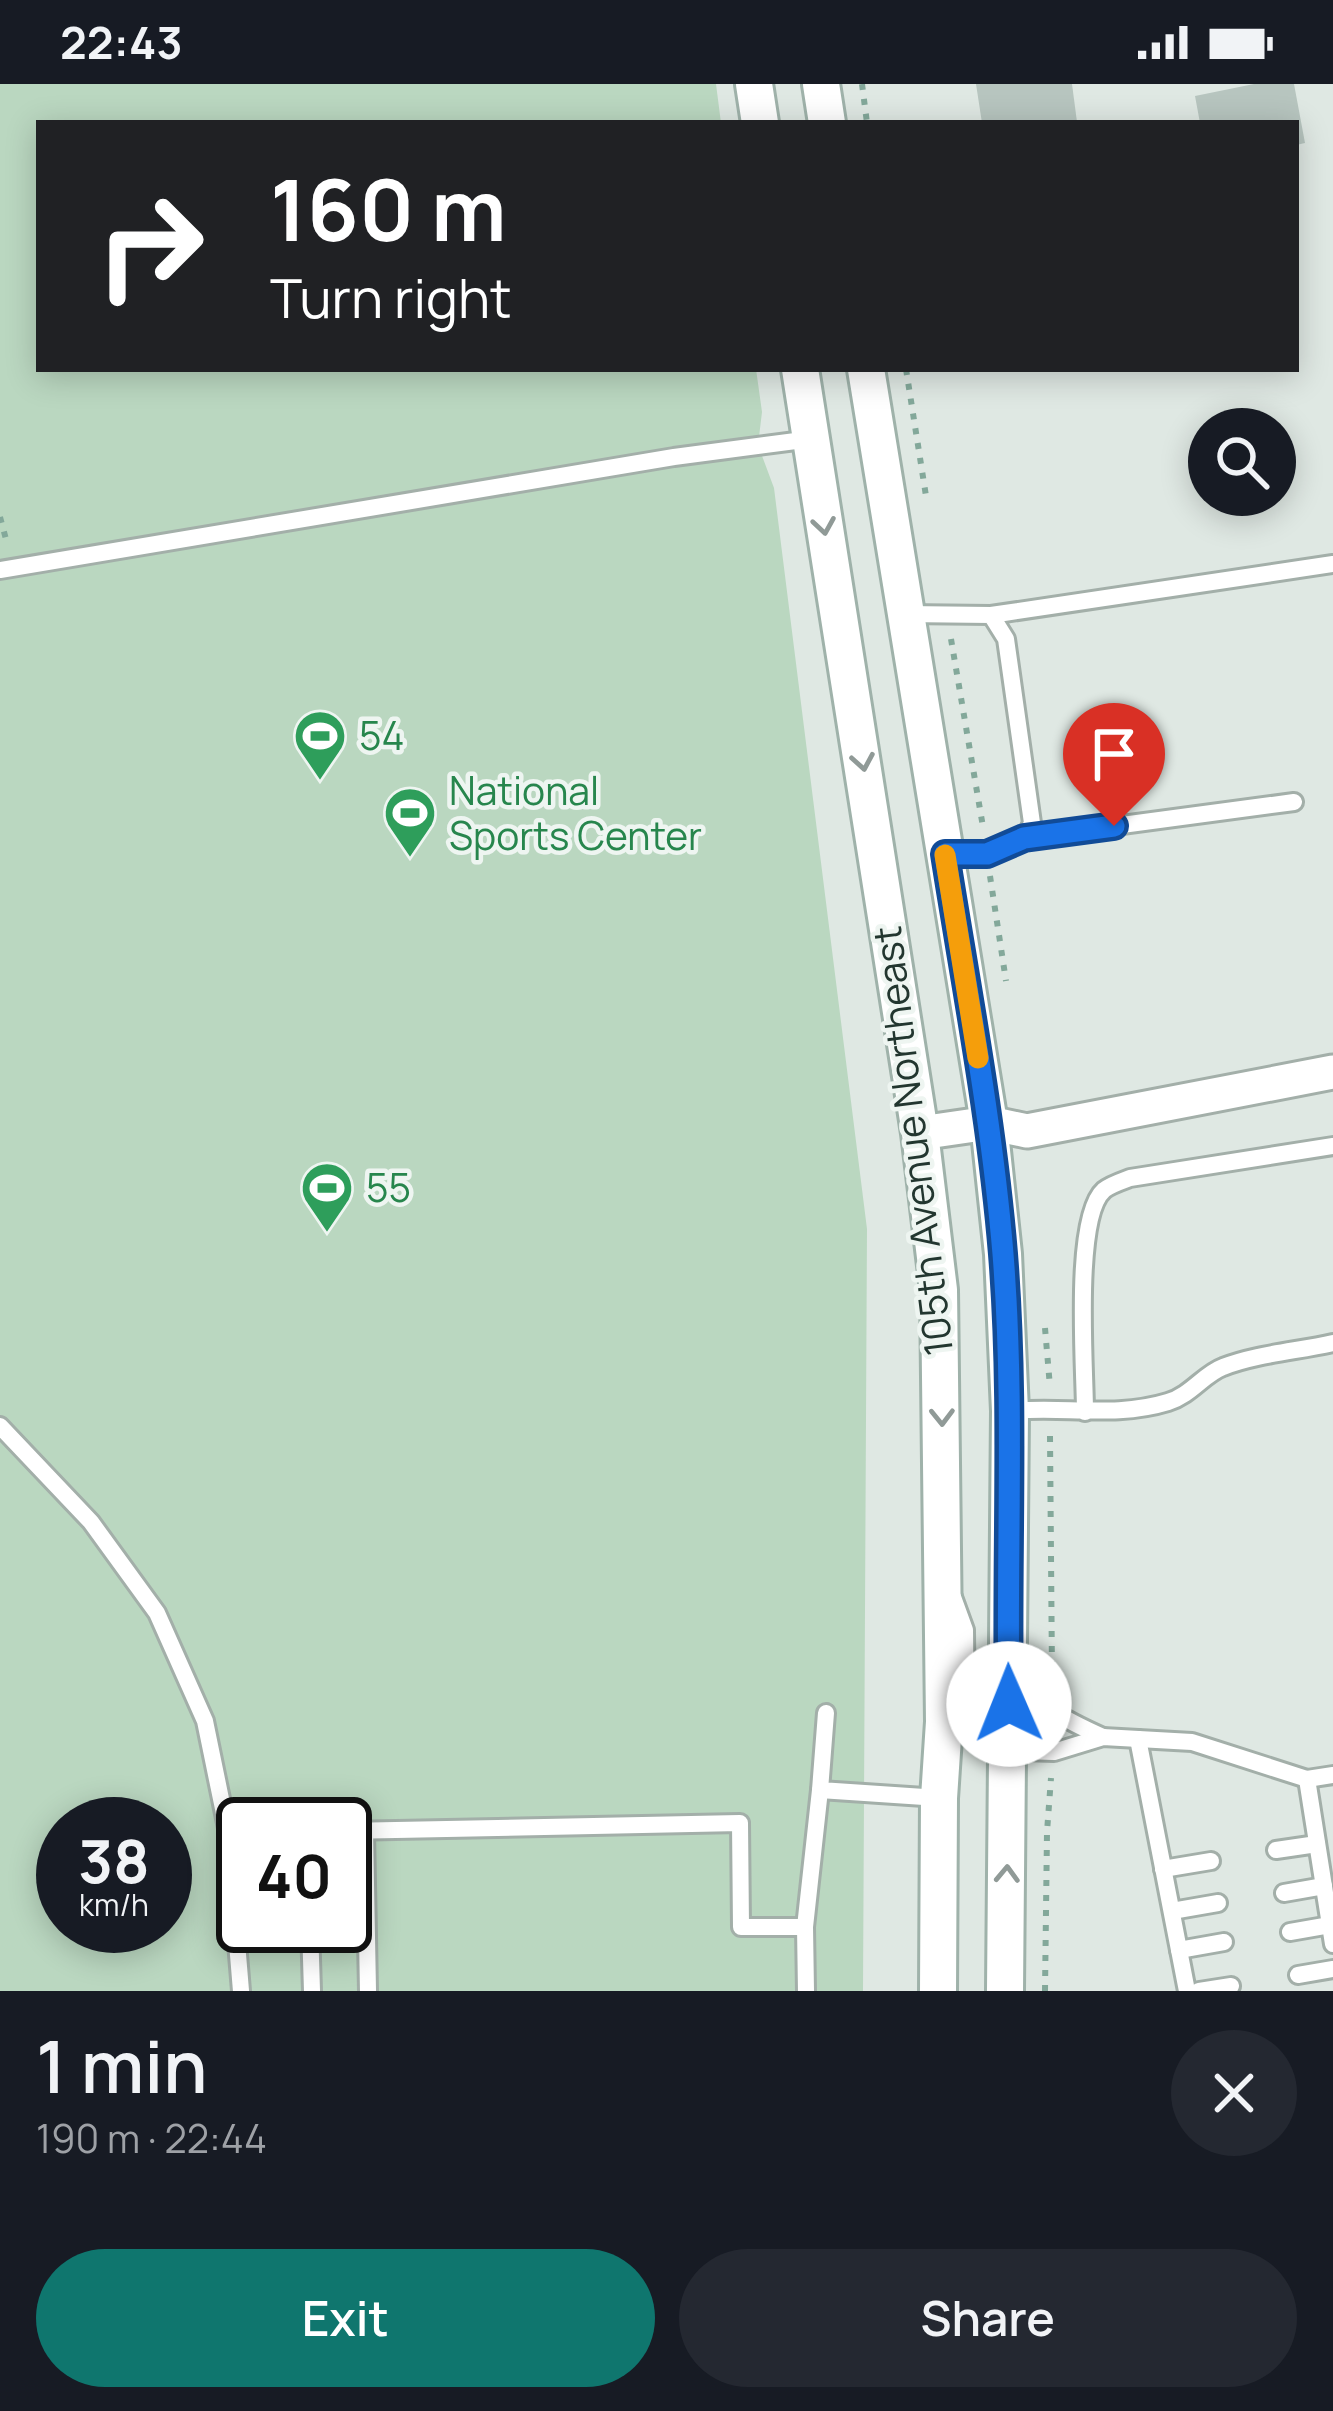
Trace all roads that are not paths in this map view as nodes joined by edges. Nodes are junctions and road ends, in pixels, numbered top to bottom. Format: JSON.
{"nodes":[{"id":1,"x":754,"y":84,"type":"edge"},
{"id":2,"x":821,"y":84,"type":"edge"},
{"id":3,"x":760,"y":120,"type":"edge"},
{"id":4,"x":827,"y":120,"type":"edge"},
{"id":5,"x":800,"y":372,"type":"edge"},
{"id":6,"x":866,"y":372,"type":"edge"},
{"id":7,"x":811,"y":440,"type":"junction"},
{"id":8,"x":1333,"y":564,"type":"edge"},
{"id":9,"x":0,"y":570,"type":"edge"},
{"id":10,"x":905,"y":614,"type":"junction"},
{"id":11,"x":991,"y":615,"type":"junction"},
{"id":12,"x":1294,"y":802,"type":"dead end"},
{"id":13,"x":1024,"y":838,"type":"junction"},
{"id":14,"x":945,"y":854,"type":"junction"},
{"id":15,"x":1333,"y":1072,"type":"edge"},
{"id":16,"x":988,"y":1124,"type":"junction"},
{"id":17,"x":920,"y":1133,"type":"junction"},
{"id":18,"x":1333,"y":1146,"type":"edge"},
{"id":19,"x":1333,"y":1343,"type":"edge"},
{"id":20,"x":1010,"y":1411,"type":"junction"},
{"id":21,"x":1085,"y":1412,"type":"junction"},
{"id":22,"x":0,"y":1426,"type":"edge"},
{"id":23,"x":944,"y":1574,"type":"junction"},
{"id":24,"x":1008,"y":1657,"type":"junction"},
{"id":25,"x":826,"y":1713,"type":"dead end"},
{"id":26,"x":1103,"y":1737,"type":"junction"},
{"id":27,"x":1138,"y":1739,"type":"junction"},
{"id":28,"x":1010,"y":1752,"type":"junction"},
{"id":29,"x":1333,"y":1775,"type":"edge"},
{"id":30,"x":1307,"y":1780,"type":"junction"},
{"id":31,"x":820,"y":1790,"type":"junction"},
{"id":32,"x":226,"y":1797,"type":"edge"},
{"id":33,"x":939,"y":1798,"type":"junction"},
{"id":34,"x":372,"y":1830,"type":"edge"},
{"id":35,"x":1318,"y":1844,"type":"junction"},
{"id":36,"x":1276,"y":1850,"type":"dead end"},
{"id":37,"x":1211,"y":1861,"type":"dead end"},
{"id":38,"x":1163,"y":1869,"type":"junction"},
{"id":39,"x":1324,"y":1886,"type":"junction"},
{"id":40,"x":1284,"y":1893,"type":"dead end"},
{"id":41,"x":1218,"y":1903,"type":"dead end"},
{"id":42,"x":1172,"y":1911,"type":"junction"},
{"id":43,"x":806,"y":1927,"type":"junction"},
{"id":44,"x":1290,"y":1931,"type":"dead end"},
{"id":45,"x":1332,"y":1934,"type":"edge"},
{"id":46,"x":1224,"y":1942,"type":"dead end"},
{"id":47,"x":1179,"y":1950,"type":"junction"},
{"id":48,"x":240,"y":1953,"type":"edge"},
{"id":49,"x":311,"y":1953,"type":"edge"},
{"id":50,"x":367,"y":1953,"type":"edge"},
{"id":51,"x":1333,"y":1969,"type":"edge"},
{"id":52,"x":1298,"y":1975,"type":"dead end"},
{"id":53,"x":1231,"y":1986,"type":"dead end"},
{"id":54,"x":241,"y":1991,"type":"edge"},
{"id":55,"x":312,"y":1991,"type":"edge"},
{"id":56,"x":368,"y":1991,"type":"edge"},
{"id":57,"x":806,"y":1991,"type":"edge"},
{"id":58,"x":938,"y":1991,"type":"edge"},
{"id":59,"x":1005,"y":1991,"type":"edge"},
{"id":60,"x":1187,"y":1991,"type":"edge"},
{"id":61,"x":1199,"y":1991,"type":"edge"}],
"edges":[{"from":1,"to":3,"type":"street"},
{"from":2,"to":4,"type":"street"},
{"from":5,"to":7,"type":"street","name":"105th Avenue Northeast"},
{"from":6,"to":10,"type":"street","name":"105th Avenue Northeast"},
{"from":7,"to":9,"type":"lane"},
{"from":7,"to":17,"type":"street","name":"105th Avenue Northeast","one_way":true},
{"from":8,"to":11,"type":"lane"},
{"from":10,"to":11,"type":"lane"},
{"from":10,"to":14,"type":"street","name":"105th Avenue Northeast"},
{"from":11,"to":13,"type":"lane"},
{"from":12,"to":13,"type":"lane"},
{"from":13,"to":14,"type":"lane"},
{"from":14,"to":16,"type":"street","name":"105th Avenue Northeast"},
{"from":15,"to":16,"type":"street"},
{"from":16,"to":17,"type":"street"},
{"from":16,"to":20,"type":"street","name":"105th Avenue Northeast"},
{"from":17,"to":23,"type":"street","name":"105th Avenue Northeast","one_way":true},
{"from":18,"to":21,"type":"lane"},
{"from":19,"to":21,"type":"lane"},
{"from":20,"to":21,"type":"lane"},
{"from":20,"to":24,"type":"street","name":"105th Avenue Northeast"},
{"from":22,"to":32,"type":"lane"},
{"from":23,"to":28,"type":"lane"},
{"from":23,"to":33,"type":"street","name":"105th Avenue Northeast"},
{"from":24,"to":26,"type":"lane"},
{"from":24,"to":28,"type":"street","name":"105th Avenue Northeast"},
{"from":25,"to":31,"type":"lane"},
{"from":26,"to":27,"type":"lane"},
{"from":26,"to":28,"type":"lane"},
{"from":27,"to":30,"type":"lane"},
{"from":27,"to":38,"type":"lane"},
{"from":59,"to":28,"type":"street","name":"105th Avenue Northeast","one_way":true},
{"from":29,"to":30,"type":"lane"},
{"from":30,"to":35,"type":"lane"},
{"from":31,"to":33,"type":"lane"},
{"from":31,"to":43,"type":"lane"},
{"from":33,"to":58,"type":"street","name":"105th Avenue Northeast"},
{"from":34,"to":43,"type":"lane"},
{"from":35,"to":36,"type":"lane"},
{"from":35,"to":39,"type":"lane"},
{"from":37,"to":38,"type":"lane"},
{"from":38,"to":42,"type":"lane"},
{"from":39,"to":40,"type":"lane"},
{"from":39,"to":45,"type":"lane"},
{"from":41,"to":42,"type":"lane"},
{"from":42,"to":47,"type":"lane"},
{"from":43,"to":57,"type":"lane"},
{"from":44,"to":45,"type":"lane"},
{"from":46,"to":47,"type":"lane"},
{"from":47,"to":60,"type":"lane"},
{"from":48,"to":54,"type":"lane"},
{"from":49,"to":55,"type":"lane"},
{"from":50,"to":56,"type":"lane"},
{"from":51,"to":52,"type":"lane"},
{"from":53,"to":61,"type":"lane"}]}
